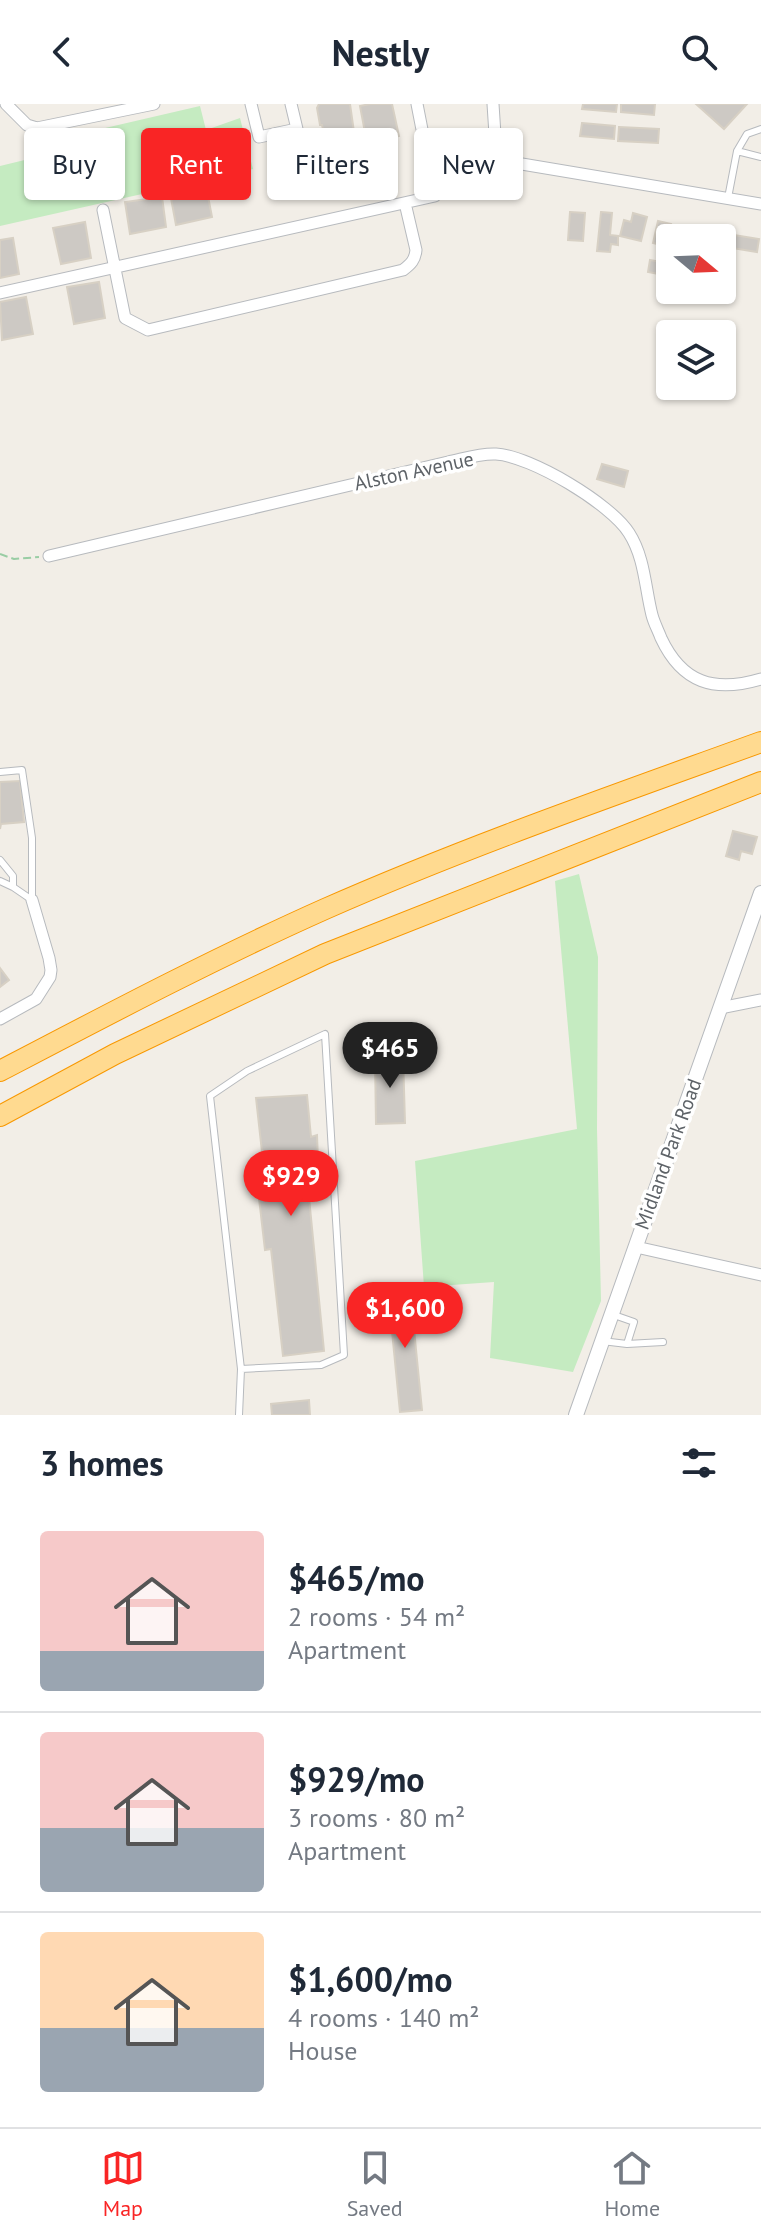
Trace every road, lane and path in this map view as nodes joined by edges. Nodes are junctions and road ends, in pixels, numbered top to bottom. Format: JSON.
{"nodes":[{"id":1,"x":6,"y":104,"type":"edge"},
{"id":2,"x":154,"y":104,"type":"edge"},
{"id":3,"x":251,"y":104,"type":"edge"},
{"id":4,"x":291,"y":104,"type":"edge"},
{"id":5,"x":417,"y":104,"type":"edge"},
{"id":6,"x":493,"y":104,"type":"edge"},
{"id":7,"x":761,"y":129,"type":"edge"},
{"id":8,"x":737,"y":151,"type":"junction"},
{"id":9,"x":761,"y":157,"type":"edge"},
{"id":10,"x":728,"y":198,"type":"junction"},
{"id":11,"x":405,"y":203,"type":"junction"},
{"id":12,"x":761,"y":204,"type":"edge"},
{"id":13,"x":103,"y":210,"type":"dead end"},
{"id":14,"x":114,"y":267,"type":"junction"},
{"id":15,"x":0,"y":293,"type":"edge"},
{"id":16,"x":0,"y":554,"type":"edge"},
{"id":17,"x":49,"y":556,"type":"joint"},
{"id":18,"x":761,"y":679,"type":"edge"},
{"id":19,"x":761,"y":742,"type":"edge"},
{"id":20,"x":0,"y":772,"type":"edge"},
{"id":21,"x":760,"y":782,"type":"edge"},
{"id":22,"x":0,"y":860,"type":"edge"},
{"id":23,"x":0,"y":881,"type":"edge"},
{"id":24,"x":13,"y":887,"type":"junction"},
{"id":25,"x":761,"y":893,"type":"edge"},
{"id":26,"x":32,"y":900,"type":"junction"},
{"id":27,"x":761,"y":1000,"type":"edge"},
{"id":28,"x":720,"y":1008,"type":"junction"},
{"id":29,"x":0,"y":1019,"type":"edge"},
{"id":30,"x":0,"y":1071,"type":"edge"},
{"id":31,"x":0,"y":1116,"type":"edge"},
{"id":32,"x":636,"y":1247,"type":"junction"},
{"id":33,"x":761,"y":1275,"type":"edge"},
{"id":34,"x":612,"y":1314,"type":"junction"},
{"id":35,"x":602,"y":1341,"type":"junction"},
{"id":36,"x":663,"y":1342,"type":"dead end"},
{"id":37,"x":627,"y":1344,"type":"junction"},
{"id":38,"x":241,"y":1369,"type":"junction"},
{"id":39,"x":239,"y":1415,"type":"edge"},
{"id":40,"x":576,"y":1415,"type":"edge"}],
"edges":[{"from":1,"to":2,"type":"street"},
{"from":3,"to":4,"type":"street"},
{"from":5,"to":11,"type":"street"},
{"from":6,"to":10,"type":"street"},
{"from":7,"to":8,"type":"lane"},
{"from":8,"to":9,"type":"lane"},
{"from":8,"to":10,"type":"lane"},
{"from":10,"to":12,"type":"street"},
{"from":11,"to":14,"type":"street"},
{"from":11,"to":14,"type":"street"},
{"from":13,"to":14,"type":"street"},
{"from":14,"to":15,"type":"street"},
{"from":16,"to":17,"type":"path"},
{"from":17,"to":18,"type":"street","name":"Alston Avenue"},
{"from":19,"to":30,"type":"highway"},
{"from":20,"to":26,"type":"lane"},
{"from":21,"to":31,"type":"highway"},
{"from":22,"to":24,"type":"lane"},
{"from":23,"to":24,"type":"lane"},
{"from":24,"to":26,"type":"lane"},
{"from":25,"to":28,"type":"street","name":"Midland Park Road"},
{"from":26,"to":29,"type":"street"},
{"from":27,"to":28,"type":"street"},
{"from":28,"to":32,"type":"street","name":"Midland Park Road"},
{"from":32,"to":33,"type":"street"},
{"from":32,"to":34,"type":"street","name":"Midland Park Road"},
{"from":34,"to":35,"type":"street","name":"Midland Park Road"},
{"from":34,"to":37,"type":"lane"},
{"from":35,"to":37,"type":"lane"},
{"from":35,"to":40,"type":"street","name":"Midland Park Road"},
{"from":36,"to":37,"type":"lane"},
{"from":38,"to":38,"type":"lane"},
{"from":38,"to":39,"type":"lane"}]}
